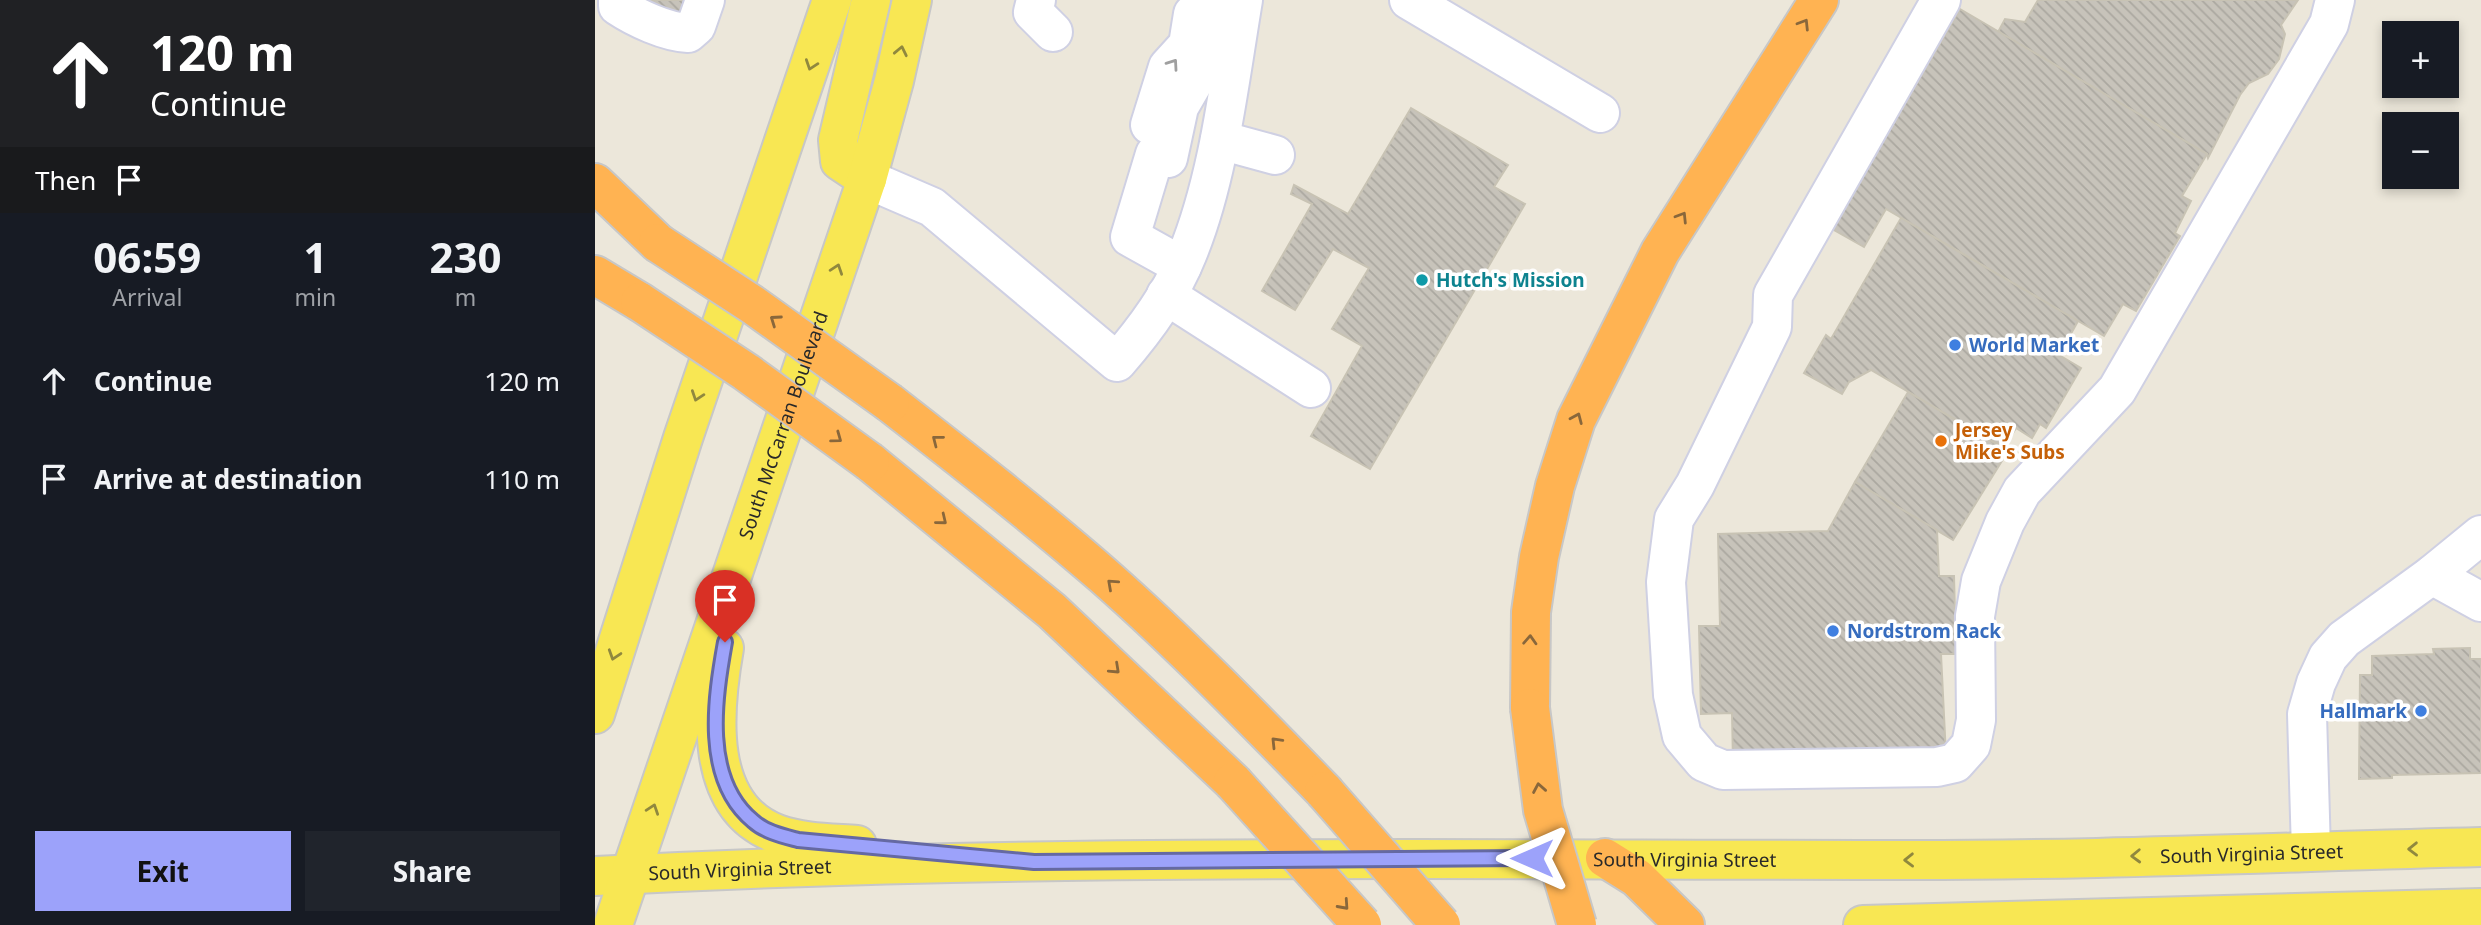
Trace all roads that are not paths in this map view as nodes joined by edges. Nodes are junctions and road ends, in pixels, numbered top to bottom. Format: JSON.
{"nodes":[{"id":1,"x":618,"y":0,"type":"edge"},
{"id":2,"x":705,"y":0,"type":"edge"},
{"id":3,"x":832,"y":0,"type":"edge"},
{"id":4,"x":871,"y":0,"type":"edge"},
{"id":5,"x":912,"y":0,"type":"edge"},
{"id":6,"x":1194,"y":0,"type":"edge"},
{"id":7,"x":1215,"y":0,"type":"edge"},
{"id":8,"x":1243,"y":0,"type":"edge"},
{"id":9,"x":1409,"y":0,"type":"edge"},
{"id":10,"x":1819,"y":0,"type":"edge"},
{"id":11,"x":1941,"y":0,"type":"edge"},
{"id":12,"x":2335,"y":0,"type":"edge"},
{"id":13,"x":1600,"y":113,"type":"dead end"},
{"id":14,"x":1220,"y":140,"type":"junction"},
{"id":15,"x":1155,"y":154,"type":"junction"},
{"id":16,"x":1275,"y":155,"type":"dead end"},
{"id":17,"x":867,"y":179,"type":"junction"},
{"id":18,"x":595,"y":183,"type":"edge"},
{"id":19,"x":595,"y":206,"type":"edge"},
{"id":20,"x":658,"y":243,"type":"junction"},
{"id":21,"x":595,"y":275,"type":"edge"},
{"id":22,"x":1174,"y":280,"type":"junction"},
{"id":23,"x":595,"y":293,"type":"edge"},
{"id":24,"x":640,"y":302,"type":"junction"},
{"id":25,"x":1311,"y":388,"type":"dead end"},
{"id":26,"x":2481,"y":534,"type":"edge"},
{"id":27,"x":745,"y":535,"type":"junction"},
{"id":28,"x":649,"y":544,"type":"junction"},
{"id":29,"x":2433,"y":575,"type":"junction"},
{"id":30,"x":2481,"y":602,"type":"edge"},
{"id":31,"x":595,"y":627,"type":"edge"},
{"id":32,"x":595,"y":714,"type":"edge"},
{"id":33,"x":2481,"y":847,"type":"edge"},
{"id":34,"x":2311,"y":851,"type":"junction"},
{"id":35,"x":1605,"y":858,"type":"junction"},
{"id":36,"x":1034,"y":862,"type":"junction"},
{"id":37,"x":613,"y":875,"type":"edge"},
{"id":38,"x":2481,"y":908,"type":"edge"},
{"id":39,"x":2311,"y":919,"type":"edge"},
{"id":40,"x":613,"y":925,"type":"edge"},
{"id":41,"x":1362,"y":925,"type":"edge"},
{"id":42,"x":1441,"y":925,"type":"edge"},
{"id":43,"x":1577,"y":925,"type":"edge"},
{"id":44,"x":1685,"y":925,"type":"edge"},
{"id":45,"x":1863,"y":925,"type":"edge"}],
"edges":[{"from":1,"to":2,"type":"lane"},
{"from":3,"to":28,"type":"main road","one_way":true},
{"from":4,"to":17,"type":"main road"},
{"from":17,"to":5,"type":"main road","name":"South McCarran Boulevard","one_way":true},
{"from":15,"to":6,"type":"lane","one_way":true},
{"from":7,"to":15,"type":"lane"},
{"from":8,"to":14,"type":"lane"},
{"from":9,"to":13,"type":"lane"},
{"from":43,"to":10,"type":"highway","one_way":true,"bridge":true},
{"from":11,"to":12,"type":"lane"},
{"from":14,"to":16,"type":"lane"},
{"from":14,"to":22,"type":"lane"},
{"from":15,"to":22,"type":"lane"},
{"from":17,"to":22,"type":"lane"},
{"from":27,"to":17,"type":"main road","name":"South McCarran Boulevard","one_way":true},
{"from":18,"to":20,"type":"highway"},
{"from":19,"to":20,"type":"highway"},
{"from":42,"to":20,"type":"highway","one_way":true,"bridge":true},
{"from":21,"to":24,"type":"highway"},
{"from":22,"to":25,"type":"lane"},
{"from":23,"to":24,"type":"highway"},
{"from":24,"to":41,"type":"highway","one_way":true,"bridge":true},
{"from":26,"to":29,"type":"lane"},
{"from":27,"to":36,"type":"main road"},
{"from":37,"to":27,"type":"main road","name":"South McCarran Boulevard","one_way":true},
{"from":28,"to":31,"type":"main road"},
{"from":28,"to":32,"type":"main road","one_way":true},
{"from":29,"to":30,"type":"lane"},
{"from":29,"to":34,"type":"lane"},
{"from":33,"to":34,"type":"main road","name":"South Virginia Street","one_way":true},
{"from":34,"to":35,"type":"main road","name":"South Virginia Street","one_way":true},
{"from":34,"to":39,"type":"main road"},
{"from":35,"to":36,"type":"main road","name":"South Virginia Street"},
{"from":35,"to":44,"type":"highway"},
{"from":36,"to":37,"type":"main road","name":"South Virginia Street"},
{"from":37,"to":40,"type":"main road","name":"South McCarran Boulevard"},
{"from":38,"to":39,"type":"main road"},
{"from":39,"to":45,"type":"main road"}]}
